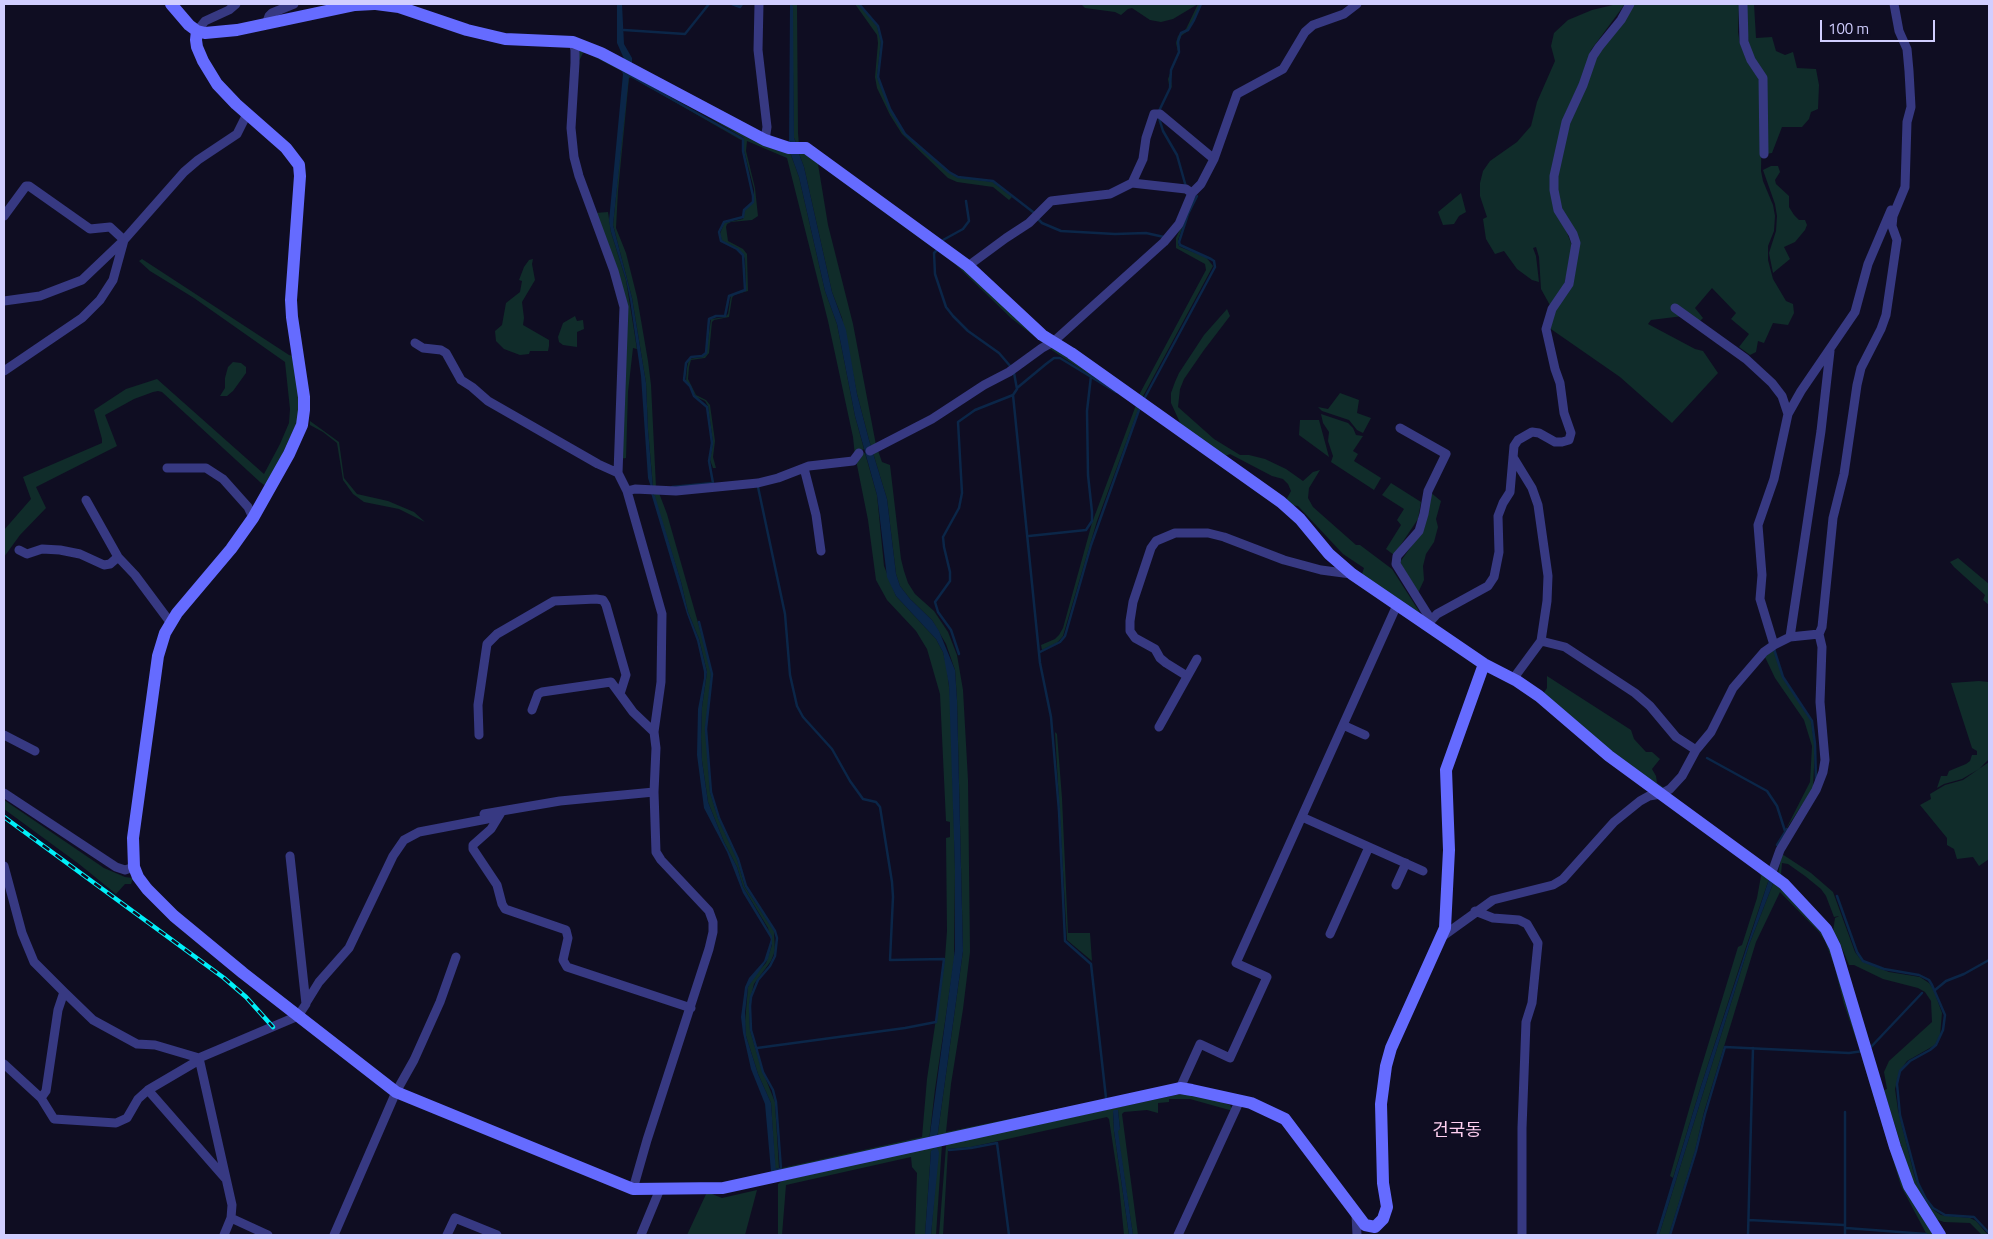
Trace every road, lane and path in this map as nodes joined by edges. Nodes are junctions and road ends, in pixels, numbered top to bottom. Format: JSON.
{"nodes":[{"id":1,"x":171,"y":4,"type":"edge"},
{"id":2,"x":236,"y":4,"type":"edge"},
{"id":3,"x":294,"y":4,"type":"edge"},
{"id":4,"x":375,"y":4,"type":"edge"},
{"id":5,"x":759,"y":4,"type":"edge"},
{"id":6,"x":1357,"y":4,"type":"edge"},
{"id":7,"x":1630,"y":4,"type":"edge"},
{"id":8,"x":1743,"y":4,"type":"edge"},
{"id":9,"x":1894,"y":4,"type":"edge"},
{"id":10,"x":266,"y":24,"type":"junction"},
{"id":11,"x":197,"y":31,"type":"junction"},
{"id":12,"x":573,"y":42,"type":"junction"},
{"id":13,"x":247,"y":114,"type":"junction"},
{"id":14,"x":765,"y":140,"type":"junction"},
{"id":15,"x":1764,"y":154,"type":"dead end"},
{"id":16,"x":1214,"y":159,"type":"junction"},
{"id":17,"x":1132,"y":183,"type":"junction"},
{"id":18,"x":1905,"y":187,"type":"junction"},
{"id":19,"x":1192,"y":193,"type":"junction"},
{"id":20,"x":4,"y":216,"type":"edge"},
{"id":21,"x":124,"y":240,"type":"junction"},
{"id":22,"x":968,"y":266,"type":"junction"},
{"id":23,"x":4,"y":301,"type":"edge"},
{"id":24,"x":1675,"y":308,"type":"dead end"},
{"id":25,"x":1053,"y":342,"type":"junction"},
{"id":26,"x":415,"y":344,"type":"dead end"},
{"id":27,"x":1830,"y":351,"type":"junction"},
{"id":28,"x":4,"y":371,"type":"edge"},
{"id":29,"x":1788,"y":414,"type":"junction"},
{"id":30,"x":1400,"y":428,"type":"dead end"},
{"id":31,"x":870,"y":451,"type":"dead end"},
{"id":32,"x":859,"y":453,"type":"dead end"},
{"id":33,"x":1512,"y":456,"type":"junction"},
{"id":34,"x":167,"y":468,"type":"dead end"},
{"id":35,"x":804,"y":468,"type":"junction"},
{"id":36,"x":618,"y":473,"type":"junction"},
{"id":37,"x":627,"y":491,"type":"junction"},
{"id":38,"x":86,"y":500,"type":"dead end"},
{"id":39,"x":253,"y":518,"type":"junction"},
{"id":40,"x":19,"y":550,"type":"dead end"},
{"id":41,"x":821,"y":551,"type":"dead end"},
{"id":42,"x":118,"y":557,"type":"junction"},
{"id":43,"x":1352,"y":574,"type":"junction"},
{"id":44,"x":1397,"y":605,"type":"junction"},
{"id":45,"x":170,"y":622,"type":"junction"},
{"id":46,"x":1429,"y":623,"type":"junction"},
{"id":47,"x":1819,"y":634,"type":"junction"},
{"id":48,"x":1790,"y":637,"type":"junction"},
{"id":49,"x":1541,"y":641,"type":"junction"},
{"id":50,"x":1774,"y":644,"type":"junction"},
{"id":51,"x":1197,"y":659,"type":"dead end"},
{"id":52,"x":1484,"y":664,"type":"junction"},
{"id":53,"x":1187,"y":676,"type":"junction"},
{"id":54,"x":1513,"y":679,"type":"junction"},
{"id":55,"x":620,"y":694,"type":"junction"},
{"id":56,"x":532,"y":710,"type":"dead end"},
{"id":57,"x":1343,"y":725,"type":"junction"},
{"id":58,"x":1159,"y":727,"type":"dead end"},
{"id":59,"x":654,"y":732,"type":"junction"},
{"id":60,"x":4,"y":735,"type":"edge"},
{"id":61,"x":479,"y":735,"type":"dead end"},
{"id":62,"x":1365,"y":735,"type":"dead end"},
{"id":63,"x":1696,"y":750,"type":"junction"},
{"id":64,"x":35,"y":751,"type":"dead end"},
{"id":65,"x":654,"y":792,"type":"junction"},
{"id":66,"x":4,"y":793,"type":"edge"},
{"id":67,"x":1660,"y":794,"type":"junction"},
{"id":68,"x":502,"y":811,"type":"junction"},
{"id":69,"x":484,"y":814,"type":"dead end"},
{"id":70,"x":1302,"y":817,"type":"junction"},
{"id":71,"x":1369,"y":847,"type":"junction"},
{"id":72,"x":290,"y":856,"type":"dead end"},
{"id":73,"x":1406,"y":864,"type":"junction"},
{"id":74,"x":4,"y":866,"type":"edge"},
{"id":75,"x":134,"y":867,"type":"junction"},
{"id":76,"x":1423,"y":871,"type":"dead end"},
{"id":77,"x":1771,"y":875,"type":"junction"},
{"id":78,"x":1396,"y":885,"type":"dead end"},
{"id":79,"x":1475,"y":911,"type":"junction"},
{"id":80,"x":1330,"y":934,"type":"dead end"},
{"id":81,"x":1442,"y":936,"type":"junction"},
{"id":82,"x":456,"y":956,"type":"dead end"},
{"id":83,"x":64,"y":992,"type":"junction"},
{"id":84,"x":306,"y":1004,"type":"junction"},
{"id":85,"x":691,"y":1008,"type":"junction"},
{"id":86,"x":298,"y":1016,"type":"junction"},
{"id":87,"x":198,"y":1058,"type":"junction"},
{"id":88,"x":4,"y":1064,"type":"edge"},
{"id":89,"x":1180,"y":1088,"type":"junction"},
{"id":90,"x":148,"y":1090,"type":"junction"},
{"id":91,"x":396,"y":1092,"type":"junction"},
{"id":92,"x":41,"y":1098,"type":"junction"},
{"id":93,"x":1240,"y":1100,"type":"junction"},
{"id":94,"x":226,"y":1179,"type":"junction"},
{"id":95,"x":633,"y":1189,"type":"junction"},
{"id":96,"x":660,"y":1189,"type":"junction"},
{"id":97,"x":1356,"y":1215,"type":"junction"},
{"id":98,"x":231,"y":1218,"type":"junction"},
{"id":99,"x":1377,"y":1231,"type":"edge"},
{"id":100,"x":224,"y":1235,"type":"edge"},
{"id":101,"x":268,"y":1235,"type":"edge"},
{"id":102,"x":334,"y":1235,"type":"edge"},
{"id":103,"x":448,"y":1235,"type":"edge"},
{"id":104,"x":497,"y":1235,"type":"edge"},
{"id":105,"x":642,"y":1235,"type":"edge"},
{"id":106,"x":1178,"y":1235,"type":"edge"},
{"id":107,"x":1357,"y":1235,"type":"edge"},
{"id":108,"x":1522,"y":1235,"type":"edge"},
{"id":109,"x":1940,"y":1235,"type":"edge"}],
"edges":[{"from":1,"to":11,"type":"street"},
{"from":2,"to":11,"type":"street"},
{"from":3,"to":10,"type":"street"},
{"from":4,"to":10,"type":"street"},
{"from":4,"to":12,"type":"street"},
{"from":5,"to":14,"type":"street"},
{"from":6,"to":16,"type":"street"},
{"from":7,"to":33,"type":"street"},
{"from":8,"to":15,"type":"street"},
{"from":9,"to":18,"type":"street"},
{"from":10,"to":11,"type":"street"},
{"from":11,"to":13,"type":"street"},
{"from":12,"to":14,"type":"street"},
{"from":12,"to":36,"type":"street"},
{"from":13,"to":21,"type":"street"},
{"from":13,"to":39,"type":"street"},
{"from":14,"to":22,"type":"street"},
{"from":16,"to":17,"type":"street"},
{"from":16,"to":19,"type":"street"},
{"from":17,"to":19,"type":"street"},
{"from":17,"to":22,"type":"street"},
{"from":18,"to":27,"type":"street"},
{"from":18,"to":47,"type":"street"},
{"from":19,"to":25,"type":"street"},
{"from":20,"to":21,"type":"street"},
{"from":21,"to":23,"type":"street"},
{"from":21,"to":28,"type":"street"},
{"from":22,"to":25,"type":"street"},
{"from":24,"to":29,"type":"street"},
{"from":25,"to":31,"type":"street"},
{"from":25,"to":43,"type":"street"},
{"from":26,"to":36,"type":"street"},
{"from":27,"to":29,"type":"street"},
{"from":27,"to":48,"type":"street"},
{"from":29,"to":50,"type":"street"},
{"from":30,"to":46,"type":"street"},
{"from":32,"to":35,"type":"street"},
{"from":33,"to":46,"type":"street"},
{"from":33,"to":49,"type":"street"},
{"from":34,"to":39,"type":"street"},
{"from":35,"to":37,"type":"street"},
{"from":35,"to":41,"type":"street"},
{"from":36,"to":37,"type":"street"},
{"from":37,"to":59,"type":"street"},
{"from":38,"to":42,"type":"street"},
{"from":39,"to":45,"type":"street"},
{"from":40,"to":42,"type":"street"},
{"from":42,"to":45,"type":"street"},
{"from":43,"to":44,"type":"street"},
{"from":43,"to":53,"type":"street"},
{"from":44,"to":46,"type":"street"},
{"from":44,"to":57,"type":"street"},
{"from":45,"to":75,"type":"street"},
{"from":46,"to":52,"type":"street"},
{"from":47,"to":48,"type":"street"},
{"from":47,"to":77,"type":"street"},
{"from":48,"to":50,"type":"street"},
{"from":49,"to":54,"type":"street"},
{"from":49,"to":63,"type":"street"},
{"from":50,"to":63,"type":"street"},
{"from":51,"to":53,"type":"street"},
{"from":52,"to":54,"type":"street"},
{"from":52,"to":81,"type":"street"},
{"from":53,"to":58,"type":"street"},
{"from":54,"to":67,"type":"street"},
{"from":55,"to":56,"type":"street"},
{"from":55,"to":59,"type":"street"},
{"from":55,"to":61,"type":"street"},
{"from":57,"to":62,"type":"street"},
{"from":57,"to":70,"type":"street"},
{"from":59,"to":65,"type":"street"},
{"from":60,"to":64,"type":"street"},
{"from":63,"to":67,"type":"street"},
{"from":65,"to":68,"type":"street"},
{"from":65,"to":85,"type":"street"},
{"from":66,"to":75,"type":"street"},
{"from":67,"to":77,"type":"street"},
{"from":67,"to":79,"type":"street"},
{"from":68,"to":69,"type":"street"},
{"from":68,"to":84,"type":"street"},
{"from":68,"to":85,"type":"street"},
{"from":70,"to":71,"type":"street"},
{"from":70,"to":89,"type":"street"},
{"from":71,"to":73,"type":"street"},
{"from":71,"to":80,"type":"street"},
{"from":72,"to":84,"type":"street"},
{"from":73,"to":76,"type":"street"},
{"from":73,"to":78,"type":"street"},
{"from":74,"to":83,"type":"street"},
{"from":75,"to":86,"type":"street"},
{"from":77,"to":109,"type":"street"},
{"from":79,"to":81,"type":"street"},
{"from":79,"to":108,"type":"street"},
{"from":81,"to":99,"type":"street"},
{"from":82,"to":91,"type":"street"},
{"from":83,"to":87,"type":"street"},
{"from":83,"to":92,"type":"street"},
{"from":84,"to":86,"type":"street"},
{"from":85,"to":95,"type":"street"},
{"from":86,"to":87,"type":"street"},
{"from":86,"to":91,"type":"street"},
{"from":87,"to":90,"type":"street"},
{"from":87,"to":94,"type":"street"},
{"from":88,"to":92,"type":"street"},
{"from":89,"to":93,"type":"street"},
{"from":89,"to":96,"type":"street"},
{"from":90,"to":92,"type":"street"},
{"from":90,"to":94,"type":"street"},
{"from":91,"to":95,"type":"street"},
{"from":91,"to":102,"type":"street"},
{"from":93,"to":97,"type":"street"},
{"from":93,"to":106,"type":"street"},
{"from":94,"to":98,"type":"street"},
{"from":95,"to":96,"type":"street"},
{"from":96,"to":105,"type":"street"},
{"from":97,"to":99,"type":"street"},
{"from":97,"to":107,"type":"street"},
{"from":98,"to":100,"type":"street"},
{"from":98,"to":101,"type":"street"},
{"from":103,"to":104,"type":"street"}]}
